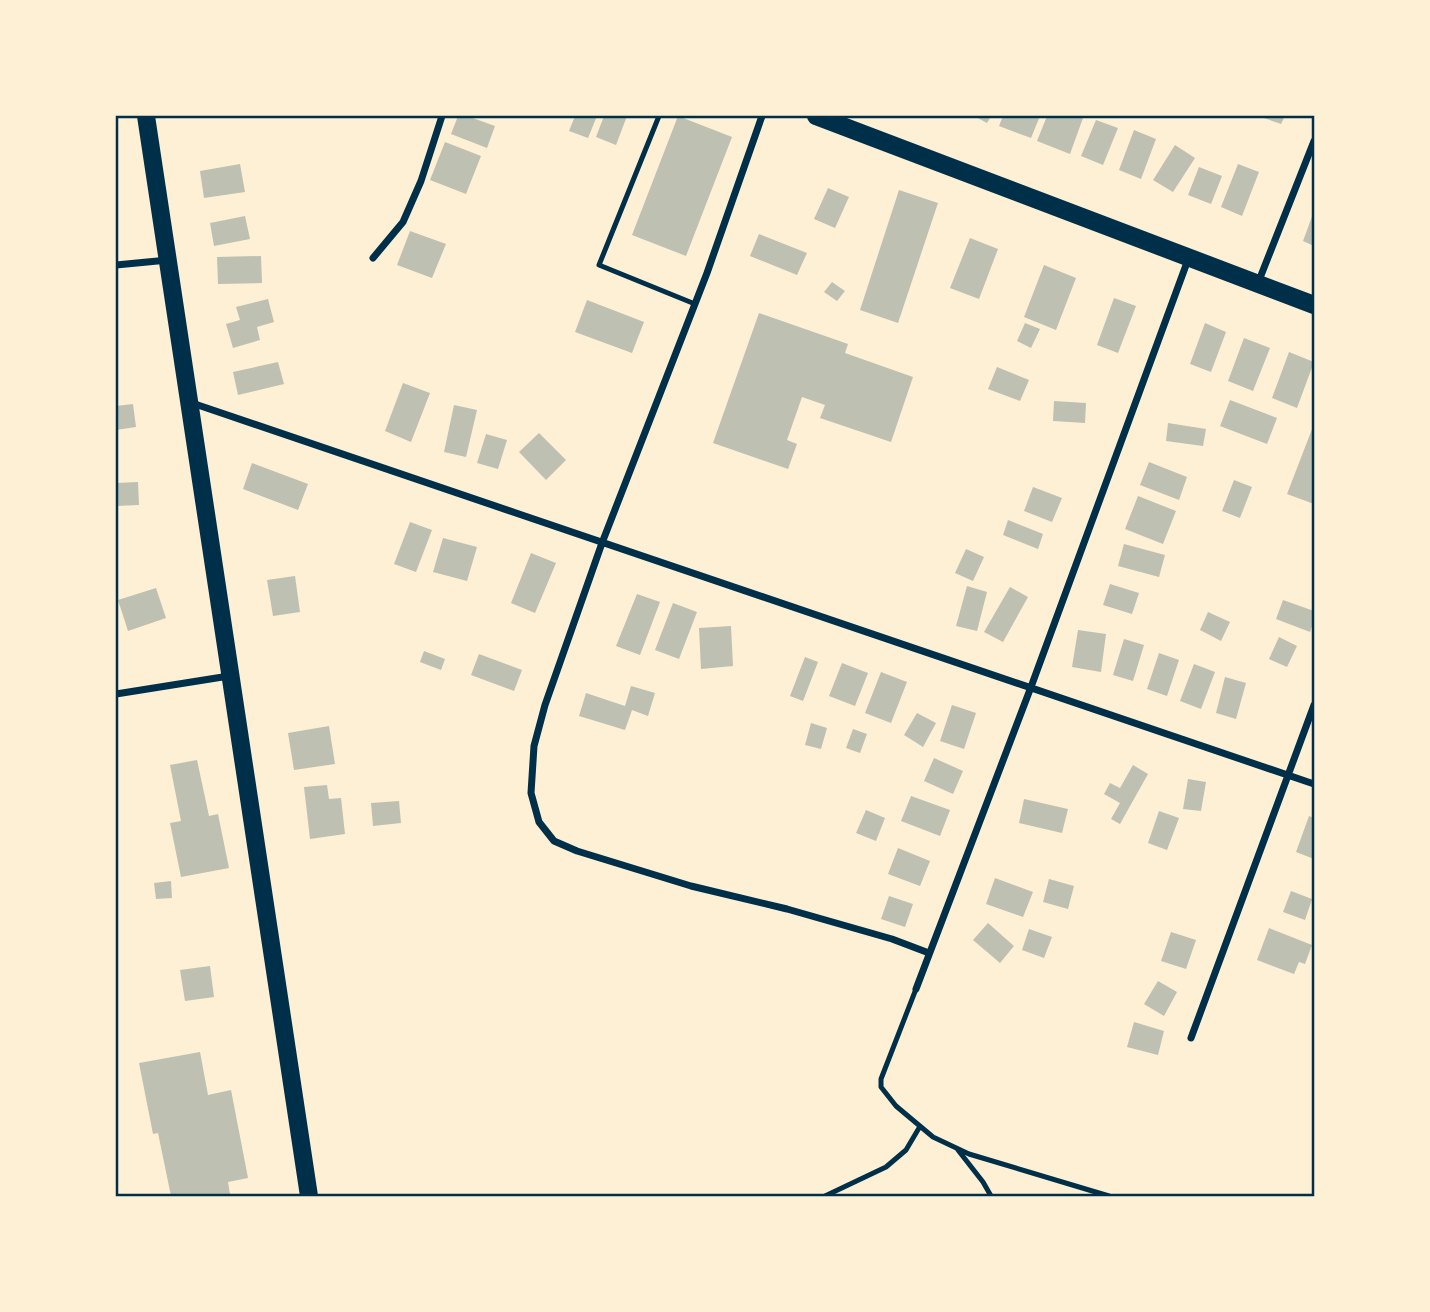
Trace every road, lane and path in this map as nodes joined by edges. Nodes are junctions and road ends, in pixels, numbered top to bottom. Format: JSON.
{"nodes":[{"id":1,"x":146,"y":116,"type":"edge"},
{"id":2,"x":442,"y":116,"type":"edge"},
{"id":3,"x":659,"y":116,"type":"edge"},
{"id":4,"x":762,"y":116,"type":"edge"},
{"id":5,"x":817,"y":116,"type":"edge"},
{"id":6,"x":1314,"y":141,"type":"edge"},
{"id":7,"x":1189,"y":256,"type":"junction"},
{"id":8,"x":373,"y":258,"type":"dead end"},
{"id":9,"x":169,"y":260,"type":"junction"},
{"id":10,"x":116,"y":265,"type":"edge"},
{"id":11,"x":1258,"y":284,"type":"junction"},
{"id":12,"x":695,"y":304,"type":"junction"},
{"id":13,"x":1314,"y":305,"type":"edge"},
{"id":14,"x":189,"y":402,"type":"junction"},
{"id":15,"x":602,"y":543,"type":"junction"},
{"id":16,"x":231,"y":676,"type":"junction"},
{"id":17,"x":1031,"y":687,"type":"junction"},
{"id":18,"x":116,"y":694,"type":"edge"},
{"id":19,"x":1314,"y":705,"type":"edge"},
{"id":20,"x":1289,"y":774,"type":"junction"},
{"id":21,"x":1314,"y":784,"type":"edge"},
{"id":22,"x":929,"y":953,"type":"junction"},
{"id":23,"x":916,"y":989,"type":"joint"},
{"id":24,"x":1191,"y":1038,"type":"dead end"},
{"id":25,"x":919,"y":1128,"type":"junction"},
{"id":26,"x":956,"y":1147,"type":"junction"},
{"id":27,"x":309,"y":1196,"type":"edge"},
{"id":28,"x":825,"y":1196,"type":"edge"},
{"id":29,"x":991,"y":1196,"type":"edge"},
{"id":30,"x":1108,"y":1196,"type":"edge"}],
"edges":[{"from":1,"to":9,"type":"main road"},
{"from":2,"to":8,"type":"street"},
{"from":3,"to":12,"type":"lane"},
{"from":4,"to":12,"type":"street"},
{"from":5,"to":7,"type":"main road"},
{"from":6,"to":11,"type":"street"},
{"from":7,"to":11,"type":"main road"},
{"from":7,"to":17,"type":"street"},
{"from":9,"to":10,"type":"street"},
{"from":9,"to":14,"type":"main road"},
{"from":11,"to":13,"type":"main road"},
{"from":12,"to":15,"type":"street"},
{"from":14,"to":15,"type":"street"},
{"from":14,"to":16,"type":"main road"},
{"from":15,"to":17,"type":"street"},
{"from":15,"to":22,"type":"street"},
{"from":16,"to":18,"type":"street"},
{"from":16,"to":27,"type":"main road"},
{"from":17,"to":20,"type":"street"},
{"from":17,"to":22,"type":"street"},
{"from":19,"to":20,"type":"street"},
{"from":20,"to":21,"type":"street"},
{"from":20,"to":24,"type":"street"},
{"from":22,"to":23,"type":"street"},
{"from":23,"to":25,"type":"lane"},
{"from":25,"to":26,"type":"lane"},
{"from":25,"to":28,"type":"lane"},
{"from":26,"to":29,"type":"lane"},
{"from":26,"to":30,"type":"lane"}]}
